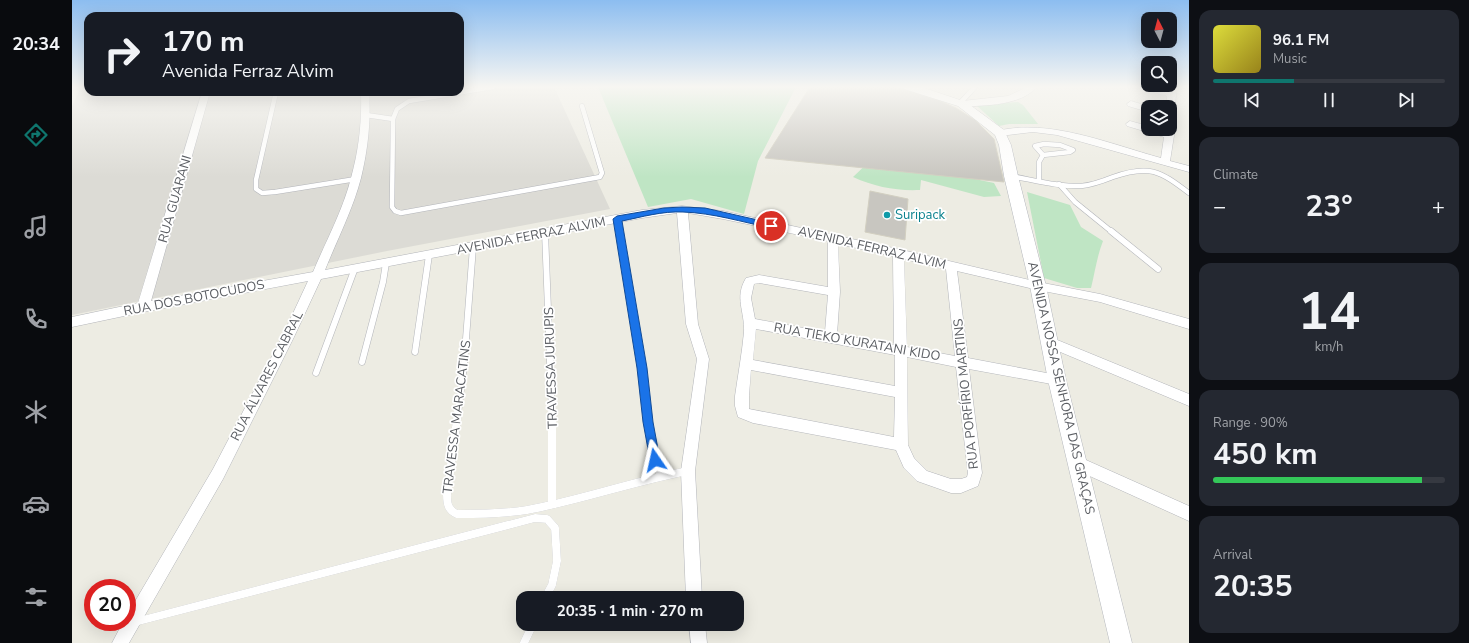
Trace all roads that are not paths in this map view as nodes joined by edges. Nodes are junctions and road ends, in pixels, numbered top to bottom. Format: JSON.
{"nodes":[{"id":1,"x":199,"y":117,"type":"edge"},
{"id":2,"x":270,"y":117,"type":"edge"},
{"id":3,"x":366,"y":117,"type":"edge"},
{"id":4,"x":380,"y":117,"type":"edge"},
{"id":5,"x":585,"y":117,"type":"edge"},
{"id":6,"x":978,"y":117,"type":"edge"},
{"id":7,"x":393,"y":119,"type":"joint"},
{"id":8,"x":1130,"y":124,"type":"dead end"},
{"id":9,"x":1141,"y":127,"type":"edge"},
{"id":10,"x":1000,"y":133,"type":"junction"},
{"id":11,"x":1168,"y":136,"type":"edge"},
{"id":12,"x":1042,"y":155,"type":"junction"},
{"id":13,"x":1164,"y":162,"type":"junction"},
{"id":14,"x":1189,"y":169,"type":"edge"},
{"id":15,"x":1011,"y":176,"type":"junction"},
{"id":16,"x":356,"y":179,"type":"junction"},
{"id":17,"x":1039,"y":180,"type":"junction"},
{"id":18,"x":1059,"y":184,"type":"junction"},
{"id":19,"x":1189,"y":193,"type":"edge"},
{"id":20,"x":682,"y":209,"type":"junction"},
{"id":21,"x":617,"y":219,"type":"junction"},
{"id":22,"x":545,"y":232,"type":"junction"},
{"id":23,"x":833,"y":240,"type":"junction"},
{"id":24,"x":473,"y":247,"type":"junction"},
{"id":25,"x":898,"y":253,"type":"junction"},
{"id":26,"x":429,"y":255,"type":"junction"},
{"id":27,"x":386,"y":262,"type":"junction"},
{"id":28,"x":951,"y":266,"type":"junction"},
{"id":29,"x":355,"y":268,"type":"junction"},
{"id":30,"x":1158,"y":269,"type":"dead end"},
{"id":31,"x":317,"y":275,"type":"junction"},
{"id":32,"x":1038,"y":286,"type":"junction"},
{"id":33,"x":834,"y":292,"type":"junction"},
{"id":34,"x":143,"y":307,"type":"junction"},
{"id":35,"x":72,"y":322,"type":"edge"},
{"id":36,"x":750,"y":323,"type":"junction"},
{"id":37,"x":1189,"y":324,"type":"edge"},
{"id":38,"x":832,"y":338,"type":"junction"},
{"id":39,"x":1050,"y":342,"type":"junction"},
{"id":40,"x":900,"y":350,"type":"junction"},
{"id":41,"x":415,"y":352,"type":"dead end"},
{"id":42,"x":962,"y":361,"type":"junction"},
{"id":43,"x":362,"y":362,"type":"dead end"},
{"id":44,"x":747,"y":364,"type":"junction"},
{"id":45,"x":316,"y":373,"type":"dead end"},
{"id":46,"x":1057,"y":380,"type":"junction"},
{"id":47,"x":902,"y":393,"type":"junction"},
{"id":48,"x":1189,"y":400,"type":"edge"},
{"id":49,"x":901,"y":445,"type":"junction"},
{"id":50,"x":1077,"y":463,"type":"junction"},
{"id":51,"x":688,"y":472,"type":"junction"},
{"id":52,"x":661,"y":476,"type":"junction"},
{"id":53,"x":552,"y":504,"type":"junction"},
{"id":54,"x":1189,"y":514,"type":"edge"},
{"id":55,"x":549,"y":591,"type":"edge"},
{"id":56,"x":694,"y":591,"type":"edge"},
{"id":57,"x":136,"y":616,"type":"edge"},
{"id":58,"x":136,"y":622,"type":"edge"},
{"id":59,"x":127,"y":631,"type":"edge"},
{"id":60,"x":530,"y":631,"type":"edge"},
{"id":61,"x":697,"y":631,"type":"edge"},
{"id":62,"x":120,"y":643,"type":"edge"},
{"id":63,"x":524,"y":643,"type":"edge"},
{"id":64,"x":699,"y":643,"type":"edge"},
{"id":65,"x":1121,"y":643,"type":"edge"}],
"edges":[{"from":1,"to":34,"type":"street","name":"RUA GUARANI"},
{"from":2,"to":16,"type":"lane"},
{"from":3,"to":16,"type":"street","name":"RUA ÁLVARES CABRAL"},
{"from":4,"to":7,"type":"lane"},
{"from":5,"to":7,"type":"lane"},
{"from":6,"to":10,"type":"main road"},
{"from":8,"to":9,"type":"street"},
{"from":10,"to":13,"type":"street"},
{"from":10,"to":15,"type":"main road","name":"AVENIDA NOSSA SENHORA DAS GRAÇAS"},
{"from":11,"to":13,"type":"street"},
{"from":12,"to":12,"type":"lane"},
{"from":12,"to":17,"type":"lane"},
{"from":13,"to":14,"type":"street"},
{"from":15,"to":17,"type":"lane"},
{"from":15,"to":32,"type":"main road","name":"AVENIDA NOSSA SENHORA DAS GRAÇAS"},
{"from":16,"to":31,"type":"street","name":"RUA ÁLVARES CABRAL"},
{"from":17,"to":18,"type":"lane"},
{"from":18,"to":19,"type":"lane"},
{"from":18,"to":30,"type":"lane"},
{"from":20,"to":21,"type":"street","name":"AVENIDA FERRAZ ALVIM"},
{"from":20,"to":23,"type":"street","name":"AVENIDA FERRAZ ALVIM"},
{"from":20,"to":51,"type":"street"},
{"from":21,"to":22,"type":"street","name":"AVENIDA FERRAZ ALVIM"},
{"from":21,"to":52,"type":"lane"},
{"from":22,"to":24,"type":"street","name":"AVENIDA FERRAZ ALVIM"},
{"from":22,"to":53,"type":"lane","name":"TRAVESSA JURUPIS"},
{"from":23,"to":25,"type":"street","name":"AVENIDA FERRAZ ALVIM"},
{"from":23,"to":33,"type":"street"},
{"from":24,"to":26,"type":"street","name":"AVENIDA FERRAZ ALVIM"},
{"from":24,"to":53,"type":"lane","name":"TRAVESSA MARACATINS"},
{"from":25,"to":28,"type":"street","name":"AVENIDA FERRAZ ALVIM"},
{"from":25,"to":40,"type":"street"},
{"from":26,"to":27,"type":"street","name":"AVENIDA FERRAZ ALVIM"},
{"from":26,"to":41,"type":"lane"},
{"from":27,"to":29,"type":"street","name":"AVENIDA FERRAZ ALVIM"},
{"from":27,"to":43,"type":"lane"},
{"from":28,"to":32,"type":"street","name":"AVENIDA FERRAZ ALVIM"},
{"from":28,"to":42,"type":"street","name":"RUA PORFÍRIO MARTINS"},
{"from":29,"to":31,"type":"street","name":"AVENIDA FERRAZ ALVIM"},
{"from":29,"to":45,"type":"lane"},
{"from":31,"to":34,"type":"street","name":"RUA DOS BOTOCUDOS"},
{"from":31,"to":57,"type":"street","name":"RUA ÁLVARES CABRAL"},
{"from":32,"to":37,"type":"street","name":"AVENIDA FERRAZ ALVIM"},
{"from":32,"to":39,"type":"main road","name":"AVENIDA NOSSA SENHORA DAS GRAÇAS"},
{"from":33,"to":36,"type":"street"},
{"from":33,"to":38,"type":"street"},
{"from":34,"to":35,"type":"street","name":"RUA DOS BOTOCUDOS"},
{"from":36,"to":38,"type":"street","name":"RUA TIEKO KURATANI KIDO"},
{"from":36,"to":44,"type":"street"},
{"from":38,"to":40,"type":"street","name":"RUA TIEKO KURATANI KIDO"},
{"from":39,"to":46,"type":"main road","name":"AVENIDA NOSSA SENHORA DAS GRAÇAS"},
{"from":39,"to":48,"type":"street"},
{"from":40,"to":42,"type":"street","name":"RUA TIEKO KURATANI KIDO"},
{"from":40,"to":47,"type":"street"},
{"from":42,"to":46,"type":"street","name":"RUA TIEKO KURATANI KIDO"},
{"from":42,"to":49,"type":"street","name":"RUA PORFÍRIO MARTINS"},
{"from":44,"to":47,"type":"street"},
{"from":44,"to":49,"type":"street"},
{"from":46,"to":50,"type":"main road","name":"AVENIDA NOSSA SENHORA DAS GRAÇAS"},
{"from":47,"to":49,"type":"street"},
{"from":50,"to":54,"type":"street"},
{"from":50,"to":65,"type":"main road","name":"AVENIDA NOSSA SENHORA DAS GRAÇAS"},
{"from":51,"to":52,"type":"lane","name":"TRAVESSA MARACATINS"},
{"from":51,"to":56,"type":"street"},
{"from":52,"to":53,"type":"lane","name":"TRAVESSA MARACATINS"},
{"from":55,"to":58,"type":"lane"},
{"from":59,"to":62,"type":"street","name":"RUA ÁLVARES CABRAL"},
{"from":60,"to":63,"type":"lane"},
{"from":61,"to":64,"type":"street"}]}
